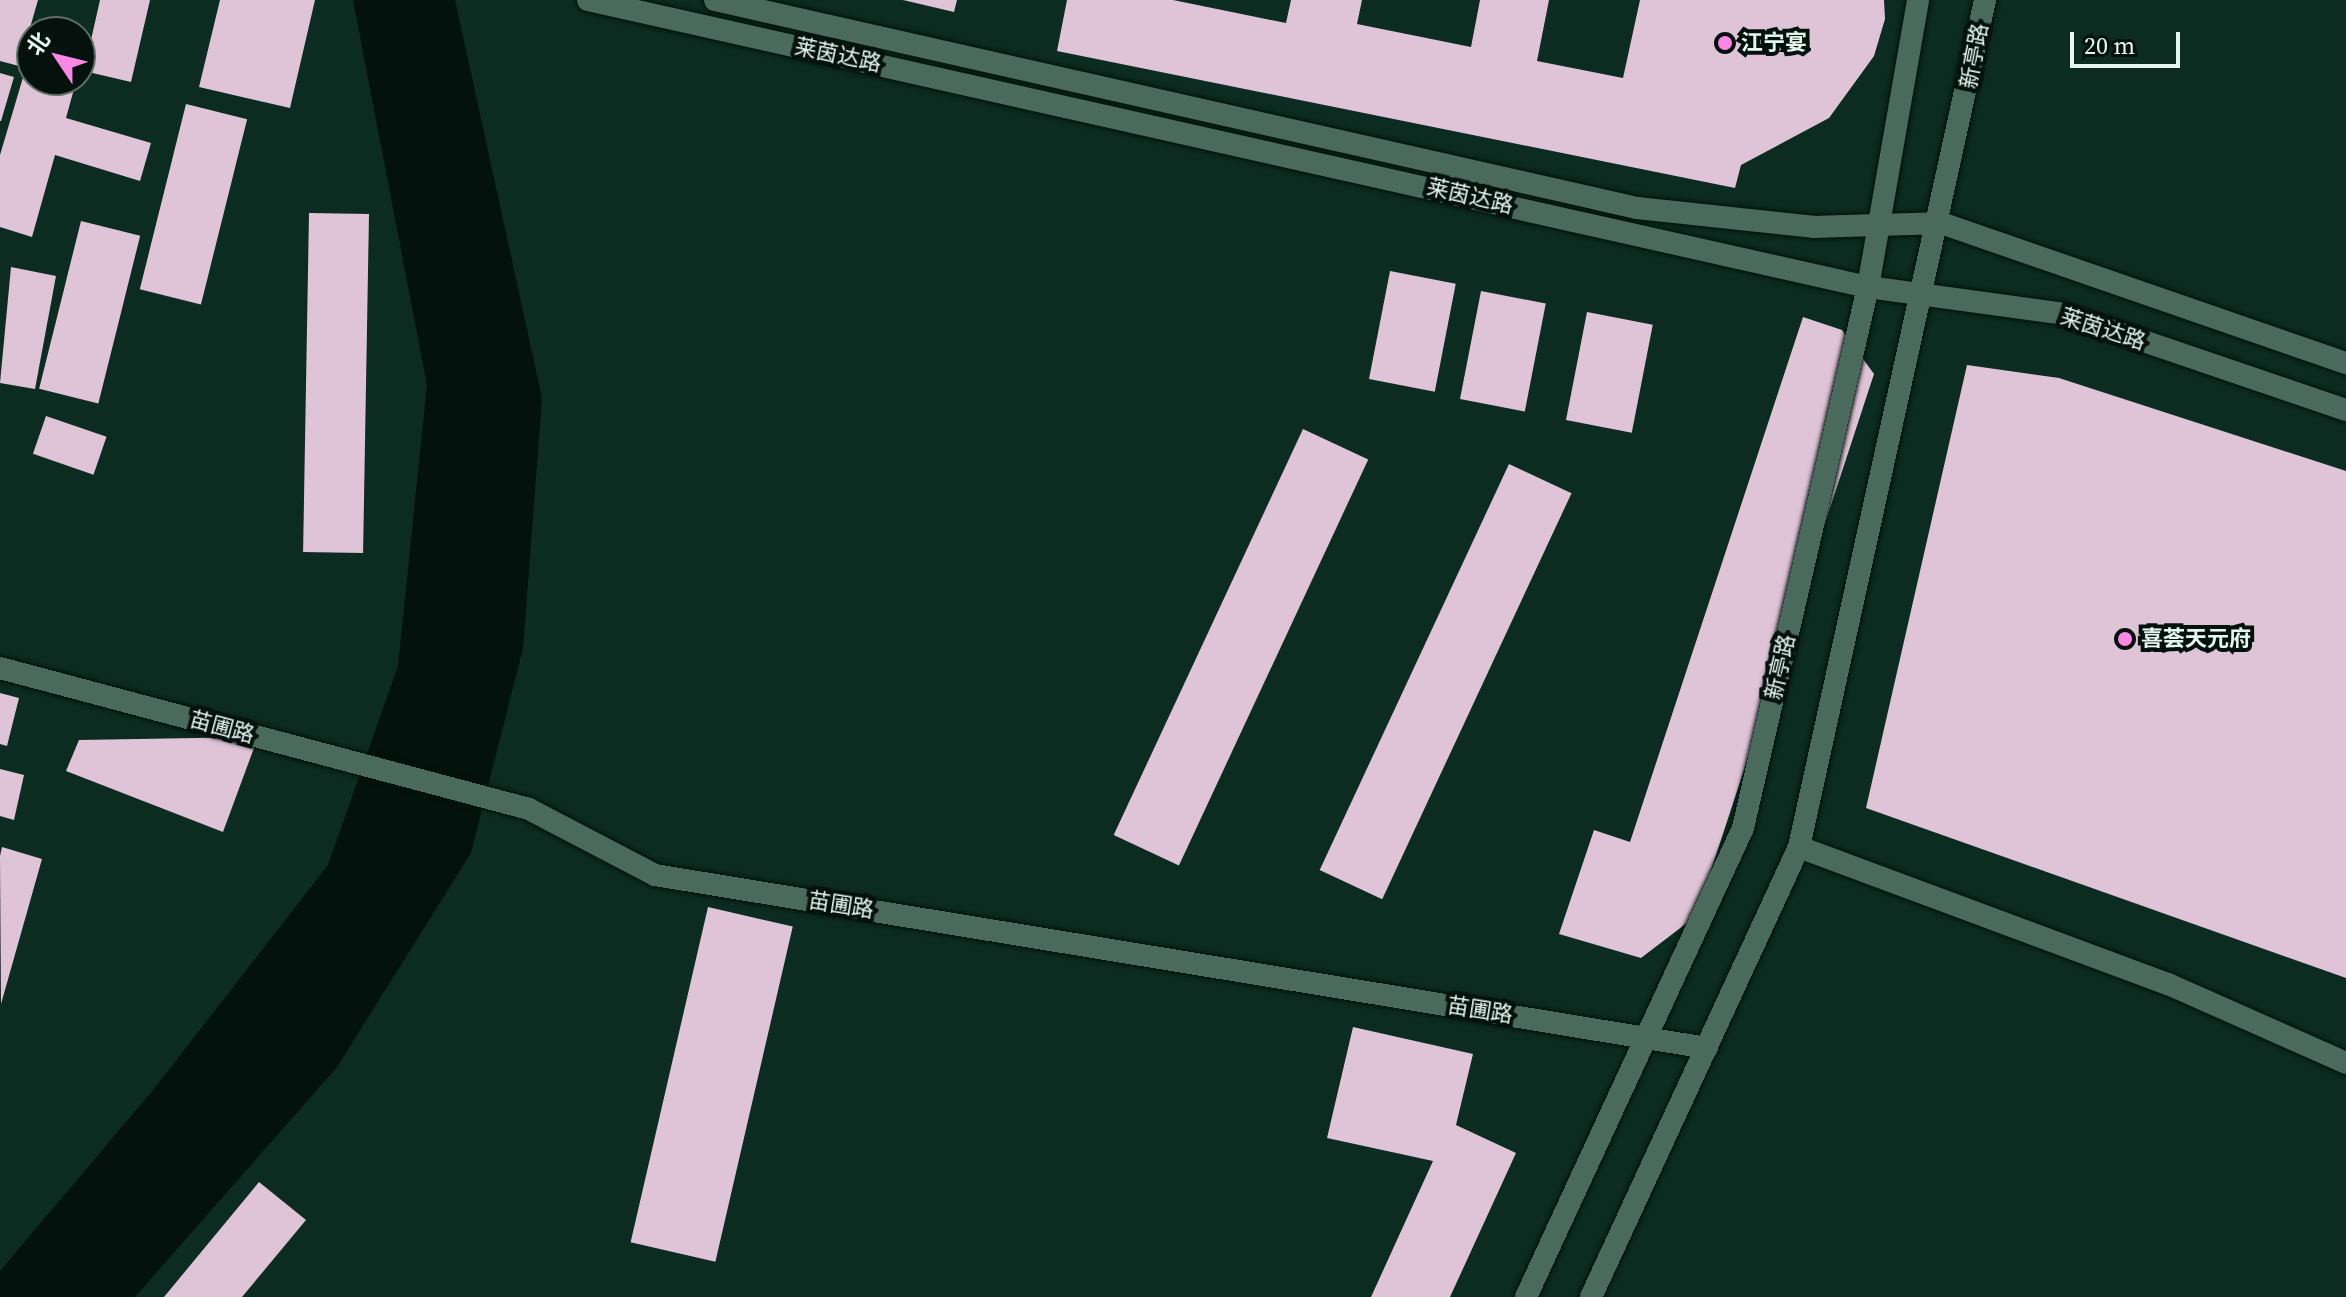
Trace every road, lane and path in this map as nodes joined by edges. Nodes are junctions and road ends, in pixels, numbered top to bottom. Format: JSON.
{"nodes":[{"id":1,"x":588,"y":0,"type":"edge"},
{"id":2,"x":715,"y":0,"type":"edge"},
{"id":3,"x":1918,"y":0,"type":"edge"},
{"id":4,"x":1985,"y":0,"type":"edge"},
{"id":5,"x":1941,"y":223,"type":"junction"},
{"id":6,"x":1879,"y":225,"type":"junction"},
{"id":7,"x":1868,"y":287,"type":"junction"},
{"id":8,"x":1925,"y":290,"type":"junction"},
{"id":9,"x":2346,"y":363,"type":"edge"},
{"id":10,"x":2346,"y":410,"type":"edge"},
{"id":11,"x":0,"y":668,"type":"edge"},
{"id":12,"x":1799,"y":847,"type":"junction"},
{"id":13,"x":1646,"y":1038,"type":"junction"},
{"id":14,"x":1707,"y":1048,"type":"junction"},
{"id":15,"x":2346,"y":1063,"type":"edge"},
{"id":16,"x":1526,"y":1297,"type":"edge"},
{"id":17,"x":1591,"y":1297,"type":"edge"}],
"edges":[{"from":1,"to":7,"type":"main road","name":"莱茵达路"},
{"from":2,"to":6,"type":"main road"},
{"from":3,"to":6,"type":"main road","name":"新亭路"},
{"from":4,"to":5,"type":"main road","name":"新亭路"},
{"from":5,"to":6,"type":"main road"},
{"from":5,"to":8,"type":"main road","name":"新亭路"},
{"from":5,"to":9,"type":"main road"},
{"from":6,"to":7,"type":"main road","name":"新亭路"},
{"from":7,"to":8,"type":"main road","name":"莱茵达路"},
{"from":7,"to":13,"type":"main road","name":"新亭路"},
{"from":8,"to":10,"type":"main road","name":"莱茵达路"},
{"from":8,"to":12,"type":"main road","name":"新亭路"},
{"from":11,"to":13,"type":"main road","name":"苗圃路"},
{"from":12,"to":14,"type":"main road","name":"新亭路"},
{"from":12,"to":15,"type":"main road"},
{"from":13,"to":14,"type":"main road","name":"苗圃路"},
{"from":13,"to":16,"type":"main road","name":"新亭路"},
{"from":14,"to":17,"type":"main road","name":"新亭路"}]}
